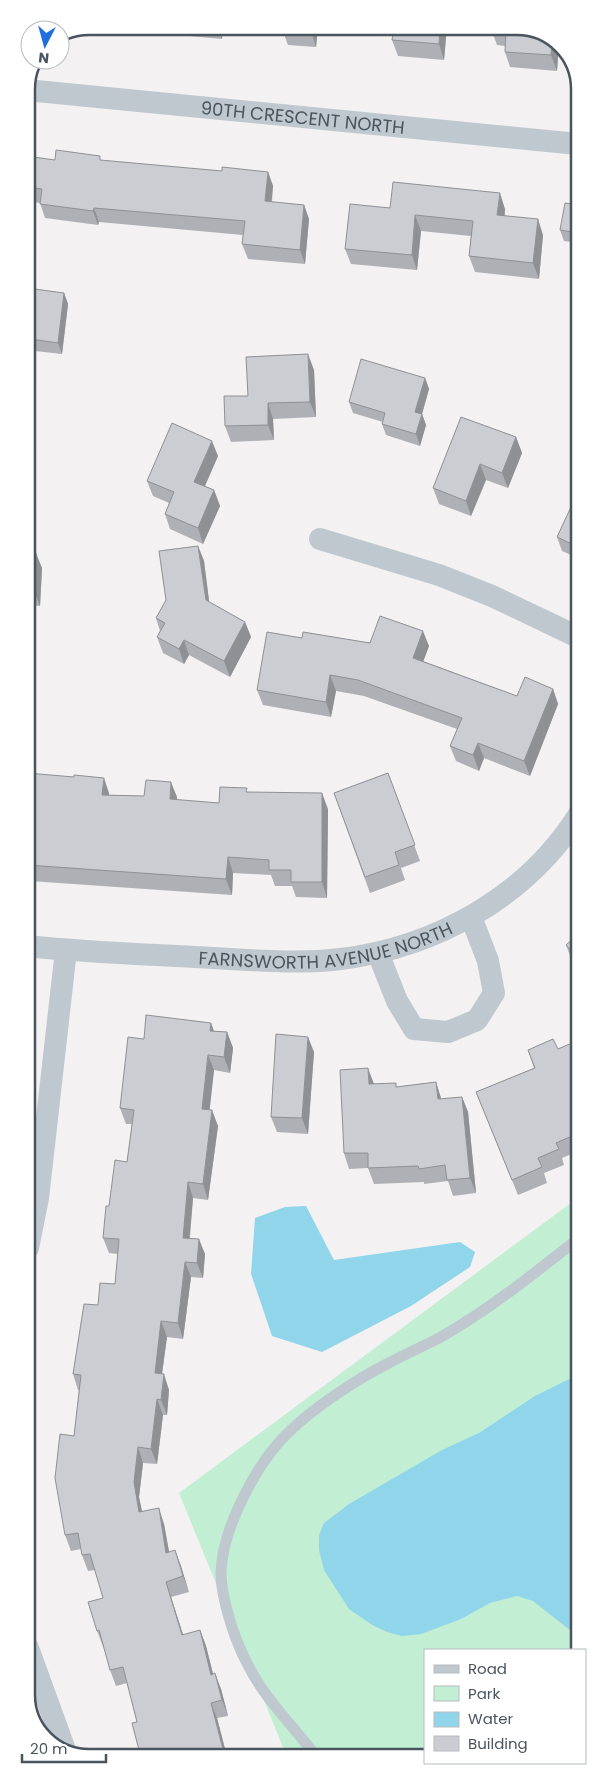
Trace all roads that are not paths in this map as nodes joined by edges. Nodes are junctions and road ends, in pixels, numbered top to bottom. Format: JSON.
{"nodes":[{"id":1,"x":35,"y":91,"type":"edge"},
{"id":2,"x":571,"y":143,"type":"edge"},
{"id":3,"x":320,"y":539,"type":"dead end"},
{"id":4,"x":571,"y":634,"type":"edge"},
{"id":5,"x":571,"y":824,"type":"edge"},
{"id":6,"x":471,"y":917,"type":"junction"},
{"id":7,"x":35,"y":947,"type":"edge"},
{"id":8,"x":66,"y":950,"type":"junction"},
{"id":9,"x":378,"y":953,"type":"junction"},
{"id":10,"x":35,"y":1213,"type":"edge"},
{"id":11,"x":571,"y":1244,"type":"edge"},
{"id":12,"x":35,"y":1667,"type":"edge"},
{"id":13,"x":62,"y":1741,"type":"edge"},
{"id":14,"x":310,"y":1749,"type":"edge"}],
"edges":[{"from":1,"to":2,"type":"street","name":"90TH CRESCENT NORTH"},
{"from":3,"to":4,"type":"street"},
{"from":5,"to":6,"type":"street","name":"FARNSWORTH AVENUE NORTH"},
{"from":6,"to":9,"type":"street","name":"FARNSWORTH AVENUE NORTH"},
{"from":6,"to":9,"type":"street"},
{"from":7,"to":8,"type":"street","name":"FARNSWORTH AVENUE NORTH"},
{"from":8,"to":9,"type":"street","name":"FARNSWORTH AVENUE NORTH"},
{"from":8,"to":10,"type":"street"},
{"from":11,"to":14,"type":"lane"},
{"from":12,"to":13,"type":"street"}]}
